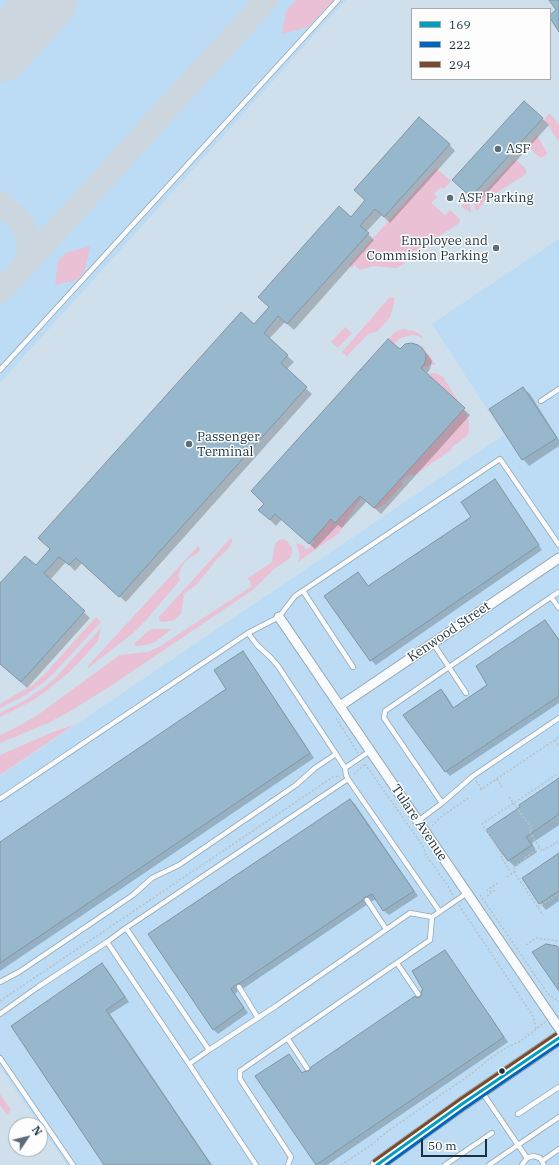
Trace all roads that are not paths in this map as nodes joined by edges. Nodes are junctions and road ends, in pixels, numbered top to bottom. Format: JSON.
{"nodes":[{"id":1,"x":338,"y":0,"type":"edge"},
{"id":2,"x":0,"y":370,"type":"edge"},
{"id":3,"x":559,"y":389,"type":"edge"},
{"id":4,"x":541,"y":401,"type":"dead end"},
{"id":5,"x":559,"y":545,"type":"edge"},
{"id":6,"x":559,"y":558,"type":"edge"},
{"id":7,"x":303,"y":591,"type":"junction"},
{"id":8,"x":559,"y":592,"type":"edge"},
{"id":9,"x":552,"y":596,"type":"junction"},
{"id":10,"x":559,"y":608,"type":"edge"},
{"id":11,"x":279,"y":617,"type":"junction"},
{"id":12,"x":248,"y":632,"type":"junction"},
{"id":13,"x":433,"y":643,"type":"junction"},
{"id":14,"x":353,"y":667,"type":"dead end"},
{"id":15,"x":449,"y":667,"type":"junction"},
{"id":16,"x":466,"y":693,"type":"dead end"},
{"id":17,"x":340,"y":706,"type":"junction"},
{"id":18,"x":559,"y":718,"type":"edge"},
{"id":19,"x":370,"y":751,"type":"junction"},
{"id":20,"x":336,"y":754,"type":"junction"},
{"id":21,"x":345,"y":768,"type":"junction"},
{"id":22,"x":347,"y":777,"type":"junction"},
{"id":23,"x":0,"y":799,"type":"edge"},
{"id":24,"x":442,"y":803,"type":"junction"},
{"id":25,"x":418,"y":820,"type":"junction"},
{"id":26,"x":467,"y":893,"type":"junction"},
{"id":27,"x":367,"y":900,"type":"dead end"},
{"id":28,"x":440,"y":912,"type":"junction"},
{"id":29,"x":432,"y":917,"type":"junction"},
{"id":30,"x":126,"y":928,"type":"junction"},
{"id":31,"x":386,"y":929,"type":"junction"},
{"id":32,"x":106,"y":942,"type":"junction"},
{"id":33,"x":397,"y":963,"type":"junction"},
{"id":34,"x":0,"y":982,"type":"edge"},
{"id":35,"x":238,"y":987,"type":"dead end"},
{"id":36,"x":418,"y":994,"type":"dead end"},
{"id":37,"x":0,"y":1014,"type":"edge"},
{"id":38,"x":258,"y":1018,"type":"junction"},
{"id":39,"x":559,"y":1028,"type":"edge"},
{"id":40,"x":559,"y":1038,"type":"edge"},
{"id":41,"x":288,"y":1039,"type":"junction"},
{"id":42,"x":209,"y":1050,"type":"junction"},
{"id":43,"x":0,"y":1058,"type":"edge"},
{"id":44,"x":189,"y":1064,"type":"junction"},
{"id":45,"x":307,"y":1068,"type":"dead end"},
{"id":46,"x":559,"y":1087,"type":"edge"},
{"id":47,"x":481,"y":1091,"type":"junction"},
{"id":48,"x":518,"y":1114,"type":"dead end"},
{"id":49,"x":559,"y":1118,"type":"edge"},
{"id":50,"x":492,"y":1133,"type":"dead end"},
{"id":51,"x":518,"y":1145,"type":"junction"},
{"id":52,"x":559,"y":1150,"type":"edge"},
{"id":53,"x":527,"y":1158,"type":"junction"},
{"id":54,"x":543,"y":1163,"type":"edge"},
{"id":55,"x":73,"y":1165,"type":"edge"},
{"id":56,"x":256,"y":1165,"type":"edge"},
{"id":57,"x":288,"y":1165,"type":"edge"},
{"id":58,"x":376,"y":1165,"type":"edge"},
{"id":59,"x":445,"y":1165,"type":"edge"},
{"id":60,"x":489,"y":1165,"type":"edge"},
{"id":61,"x":522,"y":1165,"type":"edge"}],
"edges":[{"from":1,"to":2,"type":"lane"},
{"from":3,"to":4,"type":"lane"},
{"from":5,"to":7,"type":"lane"},
{"from":6,"to":13,"type":"street","name":"Kenwood Street"},
{"from":7,"to":11,"type":"lane"},
{"from":7,"to":14,"type":"lane"},
{"from":8,"to":9,"type":"lane"},
{"from":9,"to":10,"type":"lane"},
{"from":9,"to":15,"type":"lane"},
{"from":11,"to":12,"type":"lane"},
{"from":11,"to":17,"type":"street","name":"Tulare Avenue"},
{"from":12,"to":20,"type":"lane"},
{"from":12,"to":23,"type":"lane"},
{"from":13,"to":15,"type":"lane"},
{"from":13,"to":17,"type":"street","name":"Kenwood Street"},
{"from":15,"to":16,"type":"lane"},
{"from":15,"to":24,"type":"lane"},
{"from":17,"to":19,"type":"street","name":"Tulare Avenue"},
{"from":18,"to":24,"type":"lane"},
{"from":19,"to":21,"type":"lane"},
{"from":19,"to":25,"type":"street","name":"Tulare Avenue"},
{"from":20,"to":21,"type":"lane"},
{"from":20,"to":34,"type":"lane"},
{"from":21,"to":22,"type":"lane"},
{"from":22,"to":28,"type":"lane"},
{"from":22,"to":30,"type":"lane"},
{"from":24,"to":25,"type":"lane"},
{"from":25,"to":26,"type":"street","name":"Tulare Avenue"},
{"from":26,"to":28,"type":"lane"},
{"from":26,"to":39,"type":"street","name":"Tulare Avenue"},
{"from":27,"to":31,"type":"lane"},
{"from":28,"to":29,"type":"lane"},
{"from":29,"to":31,"type":"lane"},
{"from":29,"to":33,"type":"lane"},
{"from":30,"to":32,"type":"lane"},
{"from":30,"to":42,"type":"lane"},
{"from":31,"to":38,"type":"lane"},
{"from":32,"to":37,"type":"lane"},
{"from":32,"to":44,"type":"lane"},
{"from":33,"to":36,"type":"lane"},
{"from":33,"to":41,"type":"lane"},
{"from":35,"to":38,"type":"lane"},
{"from":38,"to":42,"type":"lane"},
{"from":40,"to":47,"type":"main road"},
{"from":41,"to":45,"type":"lane"},
{"from":41,"to":57,"type":"lane"},
{"from":42,"to":44,"type":"lane"},
{"from":43,"to":55,"type":"lane"},
{"from":44,"to":56,"type":"lane"},
{"from":46,"to":48,"type":"lane"},
{"from":47,"to":51,"type":"lane"},
{"from":47,"to":58,"type":"main road"},
{"from":49,"to":51,"type":"lane"},
{"from":50,"to":59,"type":"lane"},
{"from":51,"to":53,"type":"lane"},
{"from":51,"to":60,"type":"lane"},
{"from":52,"to":54,"type":"lane"},
{"from":53,"to":54,"type":"lane"},
{"from":53,"to":61,"type":"lane"}]}
